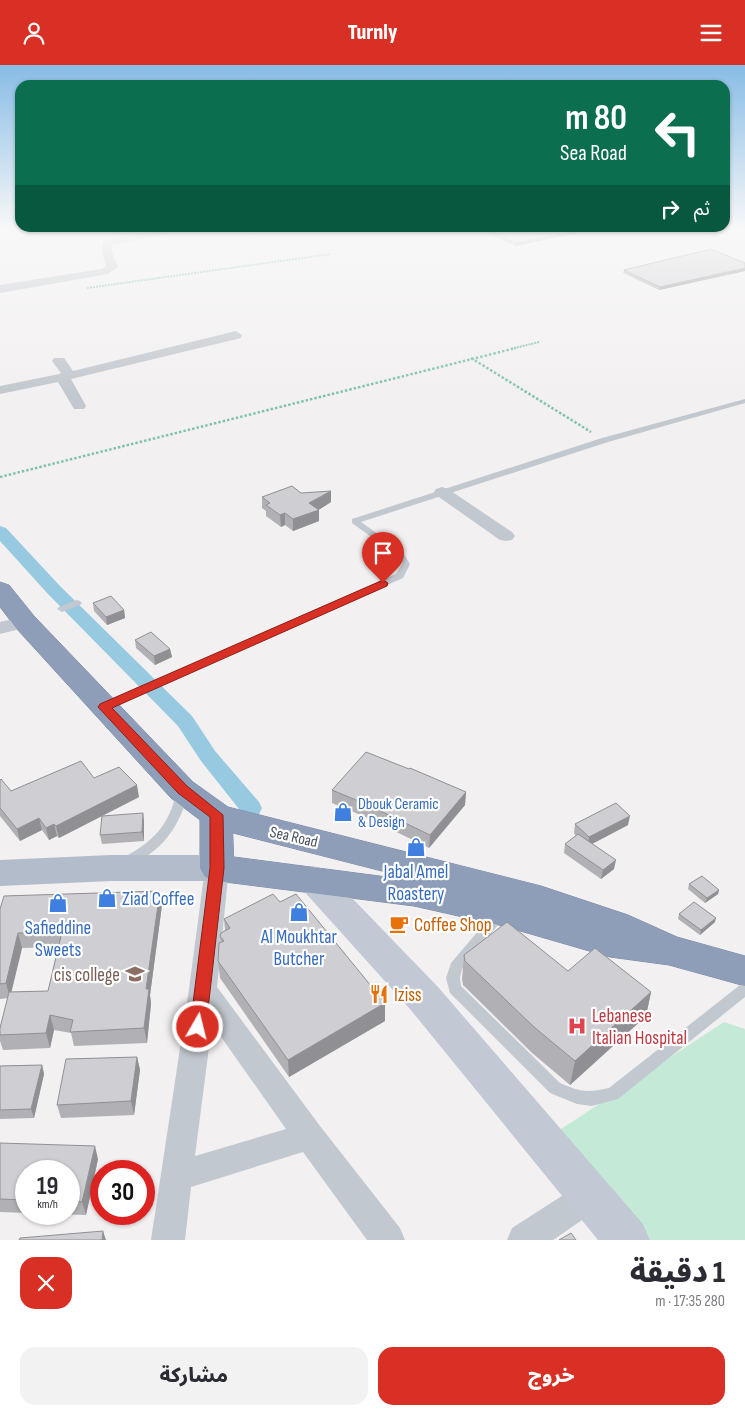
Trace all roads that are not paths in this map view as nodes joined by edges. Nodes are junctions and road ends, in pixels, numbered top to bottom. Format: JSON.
{"nodes":[{"id":1,"x":38,"y":283,"type":"edge"},
{"id":2,"x":0,"y":289,"type":"edge"},
{"id":3,"x":236,"y":335,"type":"dead end"},
{"id":4,"x":59,"y":361,"type":"dead end"},
{"id":5,"x":64,"y":377,"type":"junction"},
{"id":6,"x":0,"y":390,"type":"edge"},
{"id":7,"x":745,"y":401,"type":"edge"},
{"id":8,"x":79,"y":406,"type":"dead end"},
{"id":9,"x":442,"y":492,"type":"junction"},
{"id":10,"x":506,"y":536,"type":"dead end"},
{"id":11,"x":0,"y":590,"type":"edge"},
{"id":12,"x":77,"y":603,"type":"dead end"},
{"id":13,"x":62,"y":609,"type":"dead end"},
{"id":14,"x":13,"y":625,"type":"edge"},
{"id":15,"x":104,"y":707,"type":"junction"},
{"id":16,"x":182,"y":790,"type":"junction"},
{"id":17,"x":216,"y":815,"type":"junction"},
{"id":18,"x":111,"y":868,"type":"junction"},
{"id":19,"x":217,"y":868,"type":"junction"},
{"id":20,"x":0,"y":873,"type":"edge"},
{"id":21,"x":313,"y":879,"type":"junction"},
{"id":22,"x":503,"y":911,"type":"junction"},
{"id":23,"x":669,"y":950,"type":"junction"},
{"id":24,"x":745,"y":971,"type":"edge"},
{"id":25,"x":203,"y":989,"type":"junction"},
{"id":26,"x":745,"y":989,"type":"edge"},
{"id":27,"x":309,"y":1136,"type":"junction"},
{"id":28,"x":179,"y":1176,"type":"junction"},
{"id":29,"x":590,"y":1196,"type":"junction"},
{"id":30,"x":168,"y":1240,"type":"edge"},
{"id":31,"x":388,"y":1240,"type":"edge"},
{"id":32,"x":524,"y":1240,"type":"edge"},
{"id":33,"x":627,"y":1240,"type":"edge"}],
"edges":[{"from":1,"to":2,"type":"street"},
{"from":3,"to":5,"type":"street"},
{"from":4,"to":5,"type":"street"},
{"from":5,"to":6,"type":"street"},
{"from":5,"to":8,"type":"street"},
{"from":7,"to":9,"type":"lane"},
{"from":9,"to":10,"type":"street"},
{"from":9,"to":15,"type":"lane"},
{"from":11,"to":14,"type":"highway","name":"Sea Road"},
{"from":12,"to":13,"type":"lane"},
{"from":14,"to":15,"type":"highway","name":"Sea Road"},
{"from":15,"to":16,"type":"highway","name":"Sea Road"},
{"from":16,"to":17,"type":"highway","name":"Sea Road"},
{"from":16,"to":18,"type":"lane"},
{"from":17,"to":19,"type":"highway"},
{"from":17,"to":23,"type":"highway","name":"Sea Road"},
{"from":18,"to":19,"type":"main road"},
{"from":18,"to":20,"type":"main road"},
{"from":19,"to":21,"type":"highway","name":"Sea Road"},
{"from":19,"to":25,"type":"street"},
{"from":21,"to":22,"type":"highway","name":"Sea Road"},
{"from":21,"to":29,"type":"street"},
{"from":22,"to":23,"type":"highway","name":"Sea Road"},
{"from":22,"to":26,"type":"lane"},
{"from":23,"to":24,"type":"highway","name":"Sea Road"},
{"from":25,"to":27,"type":"street"},
{"from":25,"to":28,"type":"street"},
{"from":27,"to":28,"type":"street"},
{"from":27,"to":31,"type":"street"},
{"from":28,"to":30,"type":"street"},
{"from":29,"to":32,"type":"street"},
{"from":29,"to":33,"type":"street"}]}
